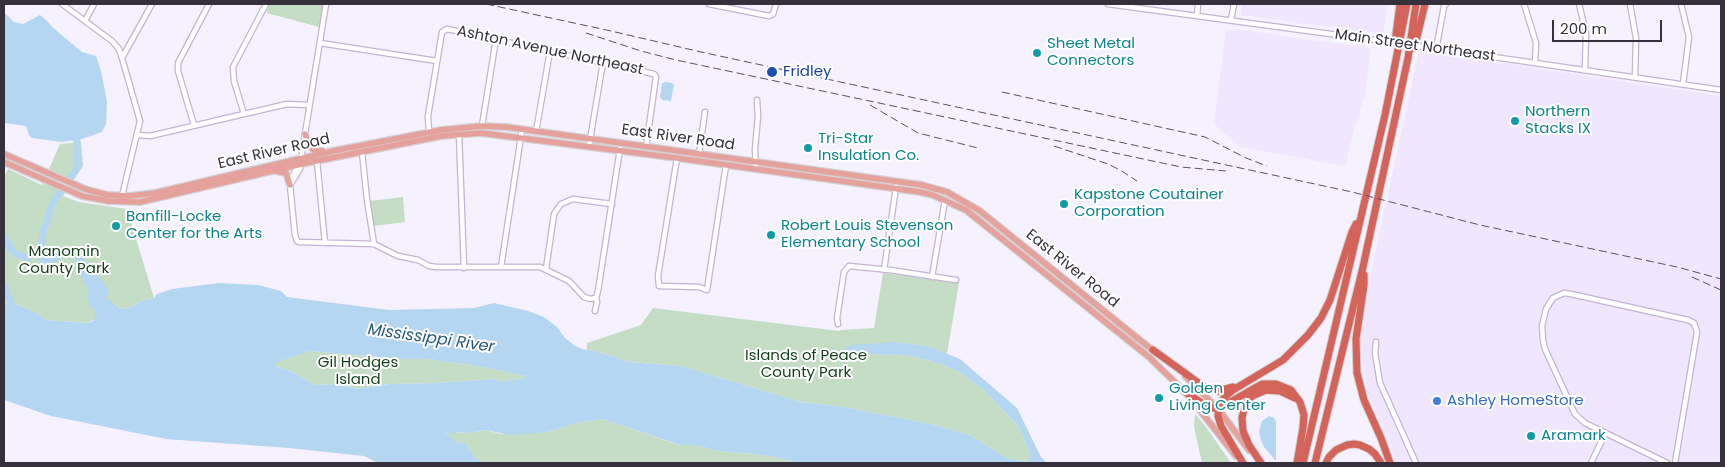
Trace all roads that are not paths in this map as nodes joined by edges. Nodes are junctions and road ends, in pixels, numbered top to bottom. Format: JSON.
{"nodes":[{"id":1,"x":62,"y":4,"type":"edge"},
{"id":2,"x":94,"y":4,"type":"edge"},
{"id":3,"x":152,"y":4,"type":"edge"},
{"id":4,"x":209,"y":4,"type":"edge"},
{"id":5,"x":266,"y":4,"type":"edge"},
{"id":6,"x":326,"y":4,"type":"edge"},
{"id":7,"x":709,"y":4,"type":"edge"},
{"id":8,"x":776,"y":4,"type":"edge"},
{"id":9,"x":1108,"y":4,"type":"edge"},
{"id":10,"x":1119,"y":4,"type":"edge"},
{"id":11,"x":1198,"y":4,"type":"edge"},
{"id":12,"x":1234,"y":4,"type":"edge"},
{"id":13,"x":1400,"y":4,"type":"edge"},
{"id":14,"x":1407,"y":4,"type":"edge"},
{"id":15,"x":1416,"y":4,"type":"edge"},
{"id":16,"x":1425,"y":4,"type":"edge"},
{"id":17,"x":1446,"y":4,"type":"edge"},
{"id":18,"x":1524,"y":4,"type":"edge"},
{"id":19,"x":1578,"y":4,"type":"edge"},
{"id":20,"x":1630,"y":4,"type":"edge"},
{"id":21,"x":1681,"y":4,"type":"edge"},
{"id":22,"x":1197,"y":16,"type":"junction"},
{"id":23,"x":1231,"y":20,"type":"junction"},
{"id":24,"x":85,"y":21,"type":"junction"},
{"id":25,"x":496,"y":39,"type":"junction"},
{"id":26,"x":320,"y":43,"type":"junction"},
{"id":27,"x":1436,"y":50,"type":"junction"},
{"id":28,"x":550,"y":51,"type":"junction"},
{"id":29,"x":122,"y":58,"type":"junction"},
{"id":30,"x":1408,"y":58,"type":"junction"},
{"id":31,"x":437,"y":61,"type":"junction"},
{"id":32,"x":603,"y":62,"type":"junction"},
{"id":33,"x":1535,"y":63,"type":"junction"},
{"id":34,"x":1586,"y":70,"type":"junction"},
{"id":35,"x":1635,"y":77,"type":"junction"},
{"id":36,"x":1683,"y":84,"type":"junction"},
{"id":37,"x":1721,"y":90,"type":"edge"},
{"id":38,"x":757,"y":100,"type":"dead end"},
{"id":39,"x":309,"y":105,"type":"junction"},
{"id":40,"x":705,"y":112,"type":"dead end"},
{"id":41,"x":244,"y":114,"type":"junction"},
{"id":42,"x":1385,"y":114,"type":"junction"},
{"id":43,"x":194,"y":125,"type":"junction"},
{"id":44,"x":482,"y":126,"type":"junction"},
{"id":45,"x":522,"y":130,"type":"junction"},
{"id":46,"x":536,"y":132,"type":"junction"},
{"id":47,"x":429,"y":133,"type":"junction"},
{"id":48,"x":138,"y":134,"type":"junction"},
{"id":49,"x":305,"y":134,"type":"junction"},
{"id":50,"x":459,"y":134,"type":"junction"},
{"id":51,"x":521,"y":137,"type":"junction"},
{"id":52,"x":590,"y":139,"type":"junction"},
{"id":53,"x":621,"y":143,"type":"junction"},
{"id":54,"x":589,"y":146,"type":"junction"},
{"id":55,"x":646,"y":146,"type":"junction"},
{"id":56,"x":620,"y":150,"type":"junction"},
{"id":57,"x":329,"y":152,"type":"junction"},
{"id":58,"x":362,"y":152,"type":"junction"},
{"id":59,"x":699,"y":154,"type":"junction"},
{"id":60,"x":5,"y":155,"type":"edge"},
{"id":61,"x":301,"y":157,"type":"junction"},
{"id":62,"x":677,"y":158,"type":"junction"},
{"id":63,"x":317,"y":161,"type":"junction"},
{"id":64,"x":756,"y":161,"type":"junction"},
{"id":65,"x":4,"y":163,"type":"edge"},
{"id":66,"x":726,"y":164,"type":"junction"},
{"id":67,"x":300,"y":165,"type":"junction"},
{"id":68,"x":756,"y":169,"type":"junction"},
{"id":69,"x":274,"y":170,"type":"junction"},
{"id":70,"x":897,"y":181,"type":"junction"},
{"id":71,"x":290,"y":185,"type":"junction"},
{"id":72,"x":896,"y":188,"type":"junction"},
{"id":73,"x":122,"y":199,"type":"junction"},
{"id":74,"x":945,"y":200,"type":"junction"},
{"id":75,"x":612,"y":204,"type":"junction"},
{"id":76,"x":1361,"y":215,"type":"junction"},
{"id":77,"x":325,"y":243,"type":"junction"},
{"id":78,"x":374,"y":244,"type":"junction"},
{"id":79,"x":501,"y":267,"type":"junction"},
{"id":80,"x":1363,"y":267,"type":"junction"},
{"id":81,"x":464,"y":268,"type":"junction"},
{"id":82,"x":546,"y":269,"type":"junction"},
{"id":83,"x":884,"y":270,"type":"junction"},
{"id":84,"x":932,"y":277,"type":"junction"},
{"id":85,"x":956,"y":280,"type":"dead end"},
{"id":86,"x":596,"y":298,"type":"junction"},
{"id":87,"x":596,"y":311,"type":"dead end"},
{"id":88,"x":838,"y":324,"type":"dead end"},
{"id":89,"x":1376,"y":342,"type":"dead end"},
{"id":90,"x":1153,"y":350,"type":"junction"},
{"id":91,"x":1256,"y":377,"type":"junction"},
{"id":92,"x":1184,"y":391,"type":"junction"},
{"id":93,"x":1302,"y":408,"type":"junction"},
{"id":94,"x":1218,"y":409,"type":"junction"},
{"id":95,"x":1605,"y":434,"type":"junction"},
{"id":96,"x":1243,"y":463,"type":"edge"},
{"id":97,"x":1260,"y":463,"type":"edge"},
{"id":98,"x":1297,"y":463,"type":"edge"},
{"id":99,"x":1303,"y":463,"type":"edge"},
{"id":100,"x":1315,"y":463,"type":"edge"},
{"id":101,"x":1326,"y":463,"type":"edge"},
{"id":102,"x":1381,"y":463,"type":"edge"},
{"id":103,"x":1390,"y":463,"type":"edge"},
{"id":104,"x":1416,"y":463,"type":"edge"},
{"id":105,"x":1591,"y":463,"type":"edge"},
{"id":106,"x":1667,"y":463,"type":"edge"},
{"id":107,"x":1675,"y":463,"type":"edge"}],
"edges":[{"from":1,"to":24,"type":"street"},
{"from":2,"to":24,"type":"street"},
{"from":3,"to":29,"type":"street"},
{"from":4,"to":43,"type":"street"},
{"from":5,"to":41,"type":"street"},
{"from":6,"to":26,"type":"street"},
{"from":7,"to":8,"type":"street"},
{"from":9,"to":10,"type":"street","name":"Main Street Northeast"},
{"from":10,"to":22,"type":"street","name":"Main Street Northeast"},
{"from":11,"to":22,"type":"street"},
{"from":12,"to":23,"type":"street"},
{"from":13,"to":42,"type":"highway"},
{"from":14,"to":42,"type":"highway"},
{"from":15,"to":30,"type":"highway"},
{"from":16,"to":30,"type":"highway"},
{"from":17,"to":27,"type":"street"},
{"from":18,"to":33,"type":"street"},
{"from":19,"to":34,"type":"street"},
{"from":20,"to":35,"type":"street"},
{"from":21,"to":36,"type":"street"},
{"from":22,"to":23,"type":"street","name":"Main Street Northeast"},
{"from":23,"to":27,"type":"street","name":"Main Street Northeast","bridge":true},
{"from":24,"to":29,"type":"street"},
{"from":25,"to":28,"type":"street","name":"Ashton Avenue Northeast"},
{"from":25,"to":31,"type":"street","name":"Ashton Avenue Northeast"},
{"from":25,"to":44,"type":"street"},
{"from":26,"to":31,"type":"street"},
{"from":26,"to":39,"type":"street"},
{"from":27,"to":33,"type":"street","name":"Main Street Northeast"},
{"from":28,"to":32,"type":"street","name":"Ashton Avenue Northeast"},
{"from":28,"to":46,"type":"street"},
{"from":29,"to":48,"type":"street"},
{"from":30,"to":80,"type":"highway"},
{"from":31,"to":47,"type":"street"},
{"from":32,"to":52,"type":"street"},
{"from":32,"to":55,"type":"street","name":"Ashton Avenue Northeast"},
{"from":33,"to":34,"type":"street","name":"Main Street Northeast"},
{"from":34,"to":35,"type":"street","name":"Main Street Northeast"},
{"from":35,"to":36,"type":"street","name":"Main Street Northeast"},
{"from":36,"to":37,"type":"street","name":"Main Street Northeast"},
{"from":38,"to":64,"type":"street"},
{"from":39,"to":41,"type":"street"},
{"from":39,"to":49,"type":"street"},
{"from":40,"to":59,"type":"street"},
{"from":41,"to":43,"type":"street"},
{"from":42,"to":76,"type":"highway"},
{"from":43,"to":48,"type":"street"},
{"from":44,"to":45,"type":"main road","name":"East River Road"},
{"from":44,"to":47,"type":"main road","name":"East River Road"},
{"from":45,"to":46,"type":"main road","name":"East River Road"},
{"from":45,"to":51,"type":"street"},
{"from":46,"to":52,"type":"main road","name":"East River Road"},
{"from":47,"to":57,"type":"main road","name":"East River Road"},
{"from":48,"to":73,"type":"street"},
{"from":49,"to":57,"type":"main road"},
{"from":49,"to":61,"type":"street"},
{"from":50,"to":51,"type":"main road","name":"East River Road"},
{"from":50,"to":58,"type":"main road","name":"East River Road"},
{"from":50,"to":81,"type":"street"},
{"from":51,"to":54,"type":"main road","name":"East River Road"},
{"from":51,"to":79,"type":"street"},
{"from":52,"to":53,"type":"main road","name":"East River Road"},
{"from":52,"to":54,"type":"street"},
{"from":53,"to":55,"type":"main road","name":"East River Road"},
{"from":53,"to":56,"type":"street"},
{"from":54,"to":56,"type":"main road","name":"East River Road"},
{"from":55,"to":59,"type":"main road","name":"East River Road"},
{"from":56,"to":62,"type":"main road","name":"East River Road"},
{"from":56,"to":75,"type":"street"},
{"from":57,"to":61,"type":"main road","name":"East River Road"},
{"from":58,"to":63,"type":"main road","name":"East River Road"},
{"from":58,"to":78,"type":"street"},
{"from":59,"to":64,"type":"main road","name":"East River Road"},
{"from":60,"to":65,"type":"street"},
{"from":60,"to":73,"type":"main road","name":"East River Road"},
{"from":61,"to":67,"type":"street"},
{"from":61,"to":73,"type":"main road","name":"East River Road"},
{"from":62,"to":66,"type":"main road","name":"East River Road"},
{"from":62,"to":66,"type":"street"},
{"from":63,"to":67,"type":"main road","name":"East River Road"},
{"from":63,"to":77,"type":"street"},
{"from":64,"to":68,"type":"street"},
{"from":64,"to":70,"type":"main road","name":"East River Road"},
{"from":65,"to":73,"type":"main road","name":"East River Road"},
{"from":66,"to":68,"type":"main road","name":"East River Road"},
{"from":67,"to":69,"type":"main road","name":"East River Road"},
{"from":67,"to":71,"type":"street"},
{"from":68,"to":72,"type":"main road","name":"East River Road"},
{"from":69,"to":71,"type":"main road"},
{"from":69,"to":73,"type":"main road","name":"East River Road"},
{"from":70,"to":72,"type":"street"},
{"from":70,"to":90,"type":"main road","name":"East River Road"},
{"from":71,"to":77,"type":"street"},
{"from":72,"to":74,"type":"main road","name":"East River Road"},
{"from":72,"to":83,"type":"street"},
{"from":74,"to":84,"type":"street"},
{"from":74,"to":92,"type":"main road","name":"East River Road"},
{"from":75,"to":82,"type":"street"},
{"from":75,"to":86,"type":"street"},
{"from":76,"to":91,"type":"highway"},
{"from":76,"to":99,"type":"highway"},
{"from":77,"to":78,"type":"street"},
{"from":78,"to":81,"type":"street"},
{"from":79,"to":81,"type":"street"},
{"from":79,"to":82,"type":"street"},
{"from":80,"to":100,"type":"highway"},
{"from":80,"to":103,"type":"highway"},
{"from":82,"to":86,"type":"street"},
{"from":83,"to":84,"type":"street"},
{"from":83,"to":88,"type":"street"},
{"from":84,"to":85,"type":"street"},
{"from":86,"to":87,"type":"street"},
{"from":89,"to":104,"type":"street"},
{"from":90,"to":91,"type":"highway"},
{"from":90,"to":94,"type":"main road","name":"East River Road"},
{"from":91,"to":94,"type":"highway"},
{"from":92,"to":94,"type":"highway"},
{"from":92,"to":96,"type":"main road","name":"East River Road"},
{"from":93,"to":94,"type":"highway"},
{"from":93,"to":97,"type":"highway"},
{"from":93,"to":98,"type":"highway"},
{"from":94,"to":96,"type":"highway"},
{"from":94,"to":97,"type":"main road","name":"East River Road"},
{"from":95,"to":105,"type":"street"},
{"from":95,"to":106,"type":"street"},
{"from":95,"to":107,"type":"street"},
{"from":101,"to":102,"type":"highway"}]}
